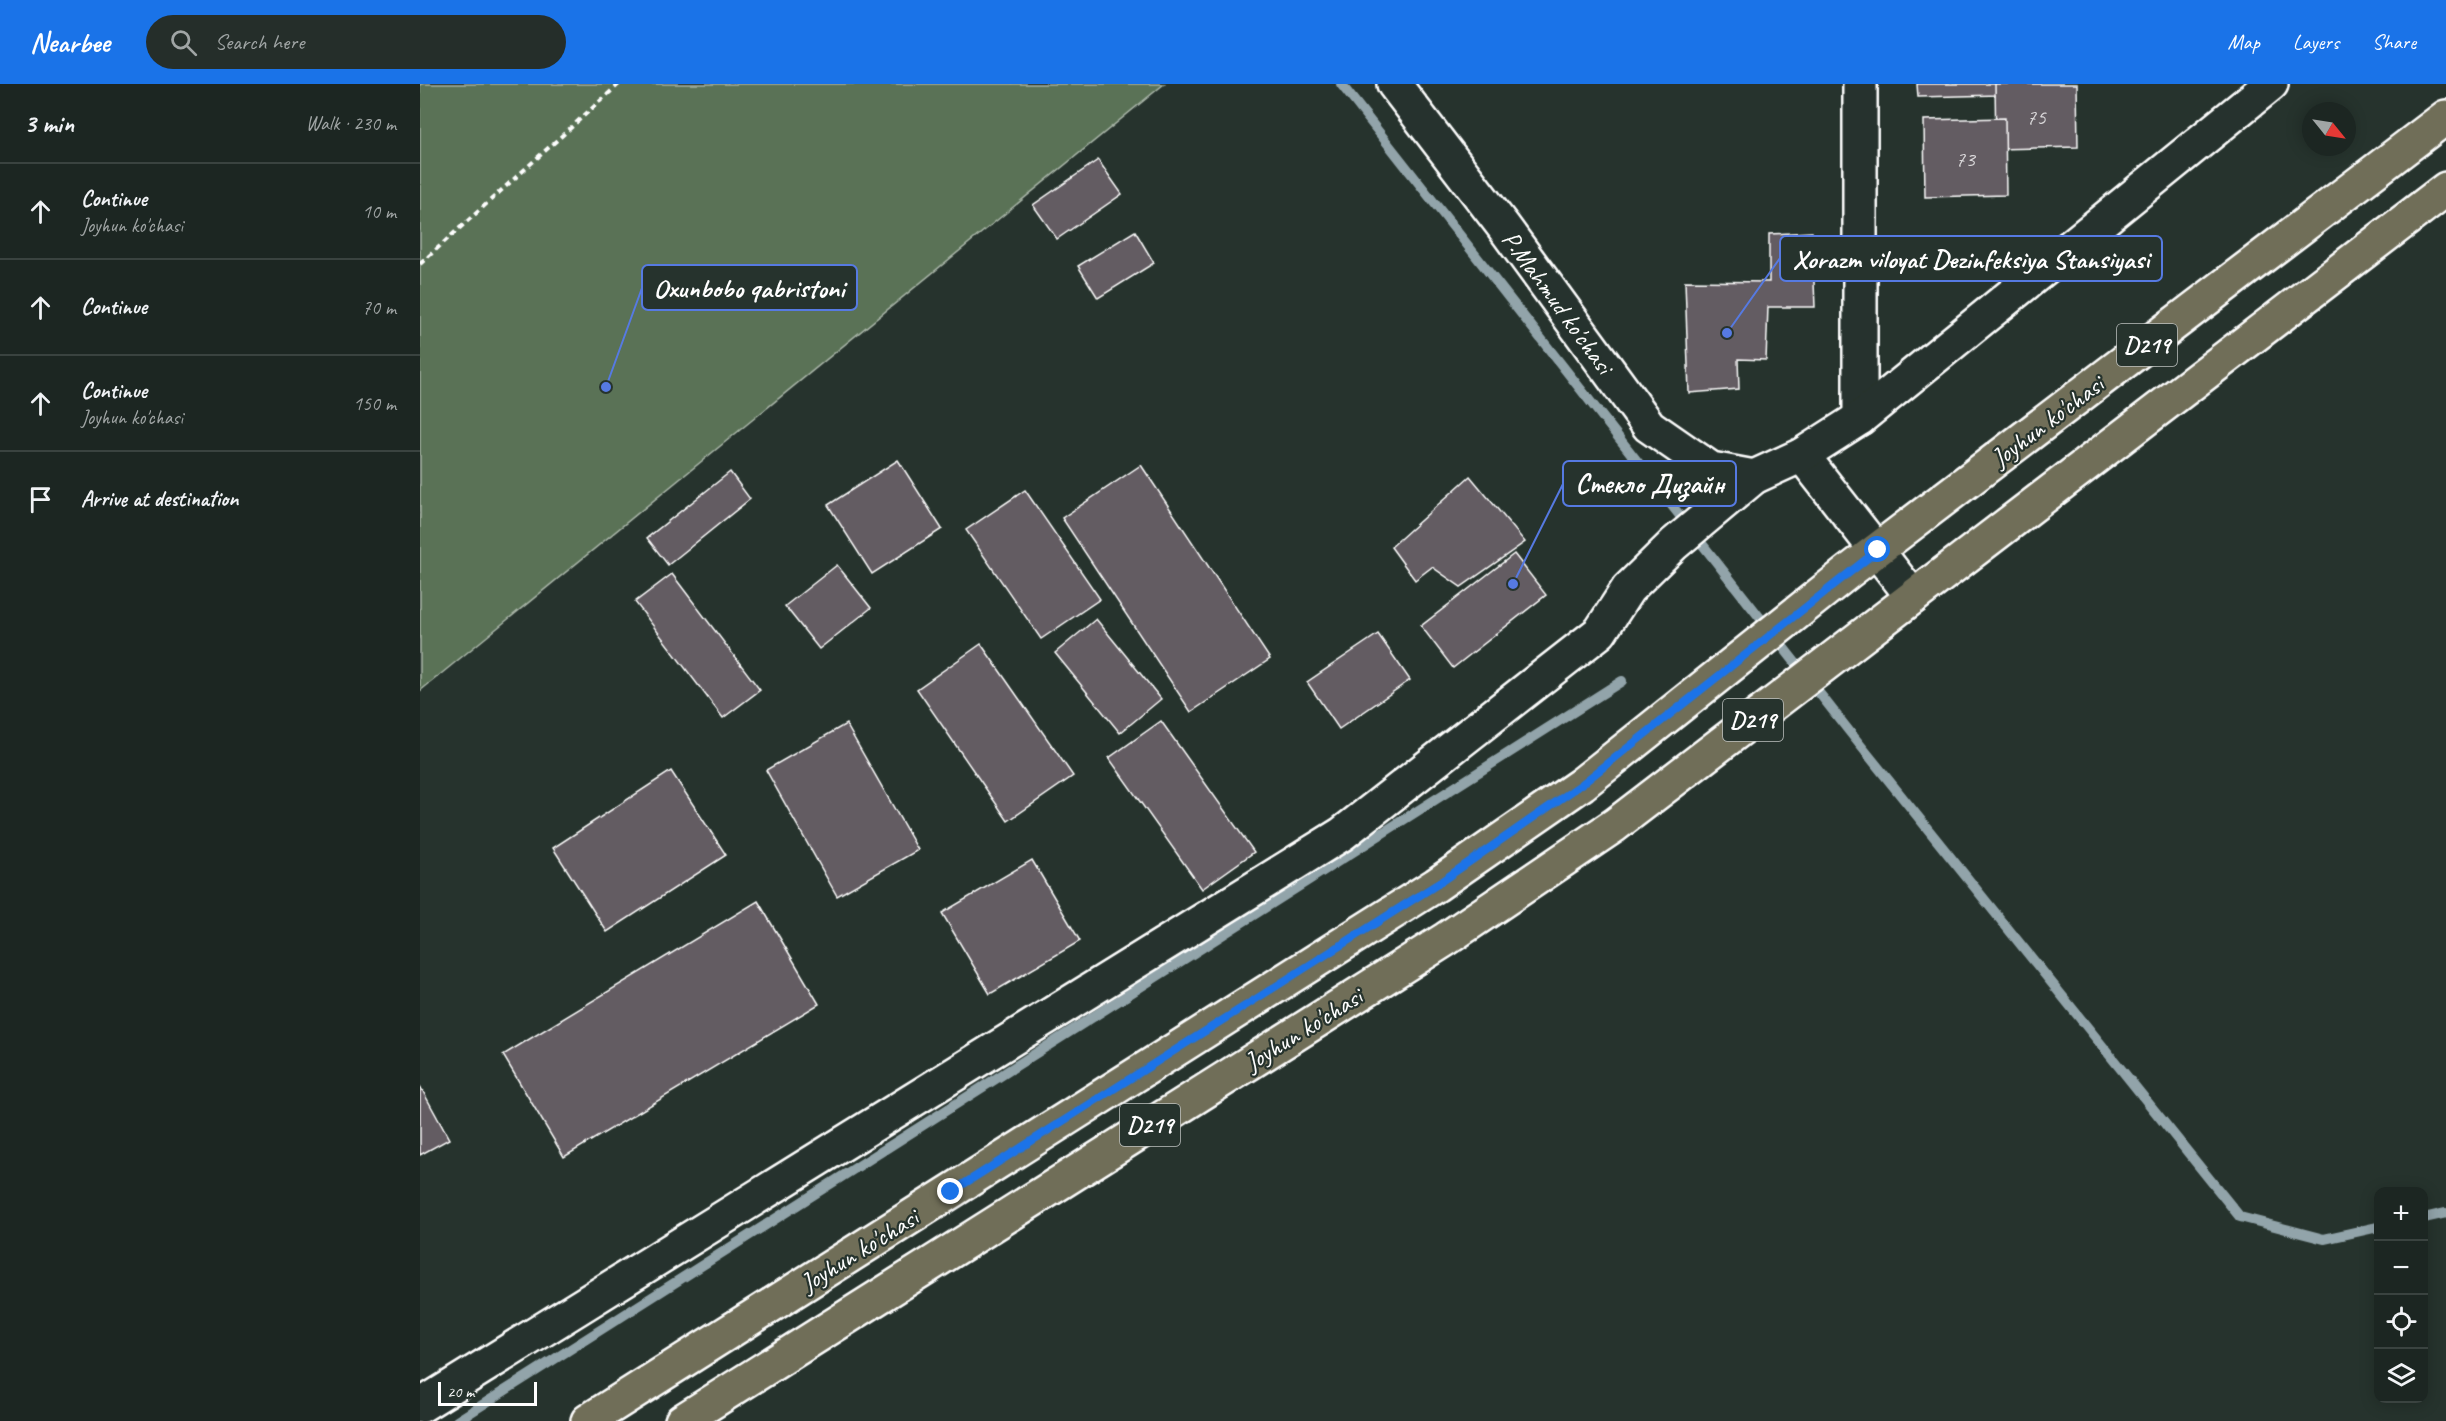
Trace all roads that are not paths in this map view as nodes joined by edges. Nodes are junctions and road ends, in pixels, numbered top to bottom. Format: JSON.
{"nodes":[{"id":1,"x":1394,"y":84,"type":"edge"},
{"id":2,"x":1860,"y":84,"type":"edge"},
{"id":3,"x":2271,"y":84,"type":"edge"},
{"id":4,"x":2446,"y":117,"type":"edge"},
{"id":5,"x":2446,"y":189,"type":"edge"},
{"id":6,"x":1860,"y":417,"type":"junction"},
{"id":7,"x":1802,"y":455,"type":"junction"},
{"id":8,"x":1754,"y":477,"type":"junction"},
{"id":9,"x":1878,"y":550,"type":"junction"},
{"id":10,"x":1902,"y":606,"type":"junction"},
{"id":11,"x":420,"y":1406,"type":"edge"},
{"id":12,"x":588,"y":1421,"type":"edge"},
{"id":13,"x":682,"y":1421,"type":"edge"}],
"edges":[{"from":1,"to":8,"type":"street","name":"P.Mahmud ko'chasi"},
{"from":2,"to":6,"type":"street"},
{"from":3,"to":6,"type":"street"},
{"from":4,"to":9,"type":"main road","name":"Joyhun ko'chasi","number":"D219"},
{"from":5,"to":10,"type":"main road","number":"D219"},
{"from":6,"to":7,"type":"street"},
{"from":7,"to":8,"type":"street"},
{"from":7,"to":9,"type":"street"},
{"from":8,"to":11,"type":"street"},
{"from":9,"to":10,"type":"street"},
{"from":9,"to":12,"type":"main road","name":"Joyhun ko'chasi","number":"D219"},
{"from":10,"to":13,"type":"main road","name":"Joyhun ko'chasi","number":"D219"}]}
